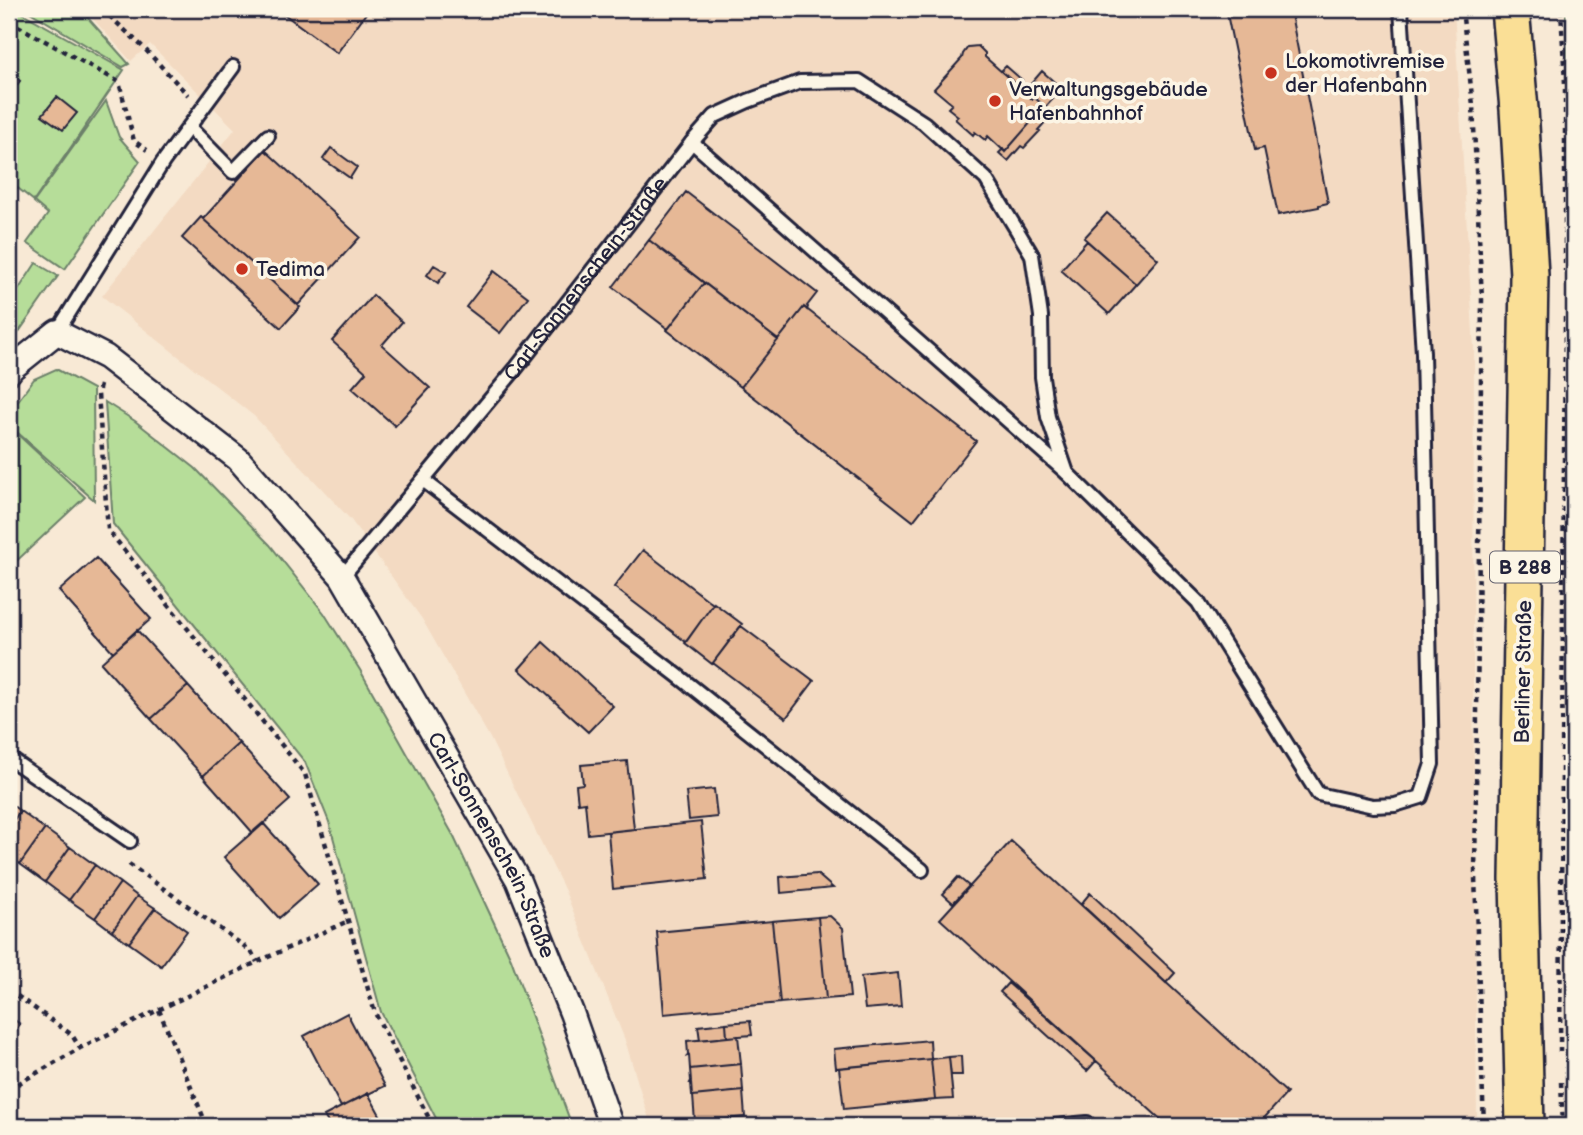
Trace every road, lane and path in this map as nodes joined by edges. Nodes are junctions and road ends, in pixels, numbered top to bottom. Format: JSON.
{"nodes":[{"id":1,"x":103,"y":9,"type":"edge"},
{"id":2,"x":1401,"y":9,"type":"edge"},
{"id":3,"x":1462,"y":9,"type":"edge"},
{"id":4,"x":1510,"y":9,"type":"edge"},
{"id":5,"x":1561,"y":9,"type":"edge"},
{"id":6,"x":9,"y":21,"type":"edge"},
{"id":7,"x":233,"y":67,"type":"dead end"},
{"id":8,"x":201,"y":108,"type":"junction"},
{"id":9,"x":189,"y":127,"type":"junction"},
{"id":10,"x":268,"y":136,"type":"dead end"},
{"id":11,"x":692,"y":142,"type":"junction"},
{"id":12,"x":163,"y":162,"type":"junction"},
{"id":13,"x":1565,"y":271,"type":"dead end"},
{"id":14,"x":1565,"y":313,"type":"dead end"},
{"id":15,"x":57,"y":332,"type":"junction"},
{"id":16,"x":106,"y":357,"type":"junction"},
{"id":17,"x":10,"y":369,"type":"edge"},
{"id":18,"x":1067,"y":473,"type":"junction"},
{"id":19,"x":423,"y":480,"type":"junction"},
{"id":20,"x":342,"y":577,"type":"junction"},
{"id":21,"x":9,"y":758,"type":"edge"},
{"id":22,"x":130,"y":841,"type":"joint"},
{"id":23,"x":922,"y":870,"type":"dead end"},
{"id":24,"x":348,"y":921,"type":"junction"},
{"id":25,"x":257,"y":962,"type":"junction"},
{"id":26,"x":9,"y":990,"type":"edge"},
{"id":27,"x":159,"y":1010,"type":"junction"},
{"id":28,"x":80,"y":1048,"type":"junction"},
{"id":29,"x":1560,"y":1063,"type":"dead end"},
{"id":30,"x":1560,"y":1076,"type":"dead end"},
{"id":31,"x":9,"y":1089,"type":"edge"},
{"id":32,"x":206,"y":1126,"type":"edge"},
{"id":33,"x":433,"y":1126,"type":"edge"},
{"id":34,"x":611,"y":1126,"type":"edge"},
{"id":35,"x":1054,"y":1126,"type":"edge"},
{"id":36,"x":1089,"y":1126,"type":"edge"},
{"id":37,"x":1484,"y":1126,"type":"edge"},
{"id":38,"x":1525,"y":1126,"type":"edge"},
{"id":39,"x":1563,"y":1126,"type":"edge"}],
"edges":[{"from":1,"to":8,"type":"path"},
{"from":2,"to":18,"type":"lane"},
{"from":3,"to":37,"type":"path"},
{"from":4,"to":38,"type":"main road","name":"Berliner Straße","number":"B 288"},
{"from":5,"to":13,"type":"path"},
{"from":6,"to":12,"type":"path"},
{"from":7,"to":8,"type":"lane"},
{"from":8,"to":9,"type":"lane"},
{"from":9,"to":10,"type":"lane"},
{"from":9,"to":12,"type":"lane"},
{"from":11,"to":18,"type":"lane"},
{"from":11,"to":18,"type":"lane","name":"Carl-Sonnenschein-Straße"},
{"from":11,"to":19,"type":"lane","name":"Carl-Sonnenschein-Straße"},
{"from":12,"to":15,"type":"lane"},
{"from":14,"to":29,"type":"path"},
{"from":15,"to":16,"type":"street","name":"Carl-Sonnenschein-Straße"},
{"from":15,"to":17,"type":"street"},
{"from":16,"to":20,"type":"street","name":"Carl-Sonnenschein-Straße"},
{"from":16,"to":24,"type":"path"},
{"from":19,"to":20,"type":"lane","name":"Carl-Sonnenschein-Straße"},
{"from":19,"to":23,"type":"lane"},
{"from":20,"to":34,"type":"street","name":"Carl-Sonnenschein-Straße"},
{"from":21,"to":22,"type":"lane"},
{"from":22,"to":25,"type":"path"},
{"from":24,"to":25,"type":"path"},
{"from":24,"to":33,"type":"path"},
{"from":25,"to":27,"type":"path"},
{"from":26,"to":28,"type":"path"},
{"from":27,"to":28,"type":"path"},
{"from":27,"to":32,"type":"path"},
{"from":28,"to":31,"type":"path"},
{"from":30,"to":39,"type":"path"},
{"from":35,"to":36,"type":"lane"}]}
